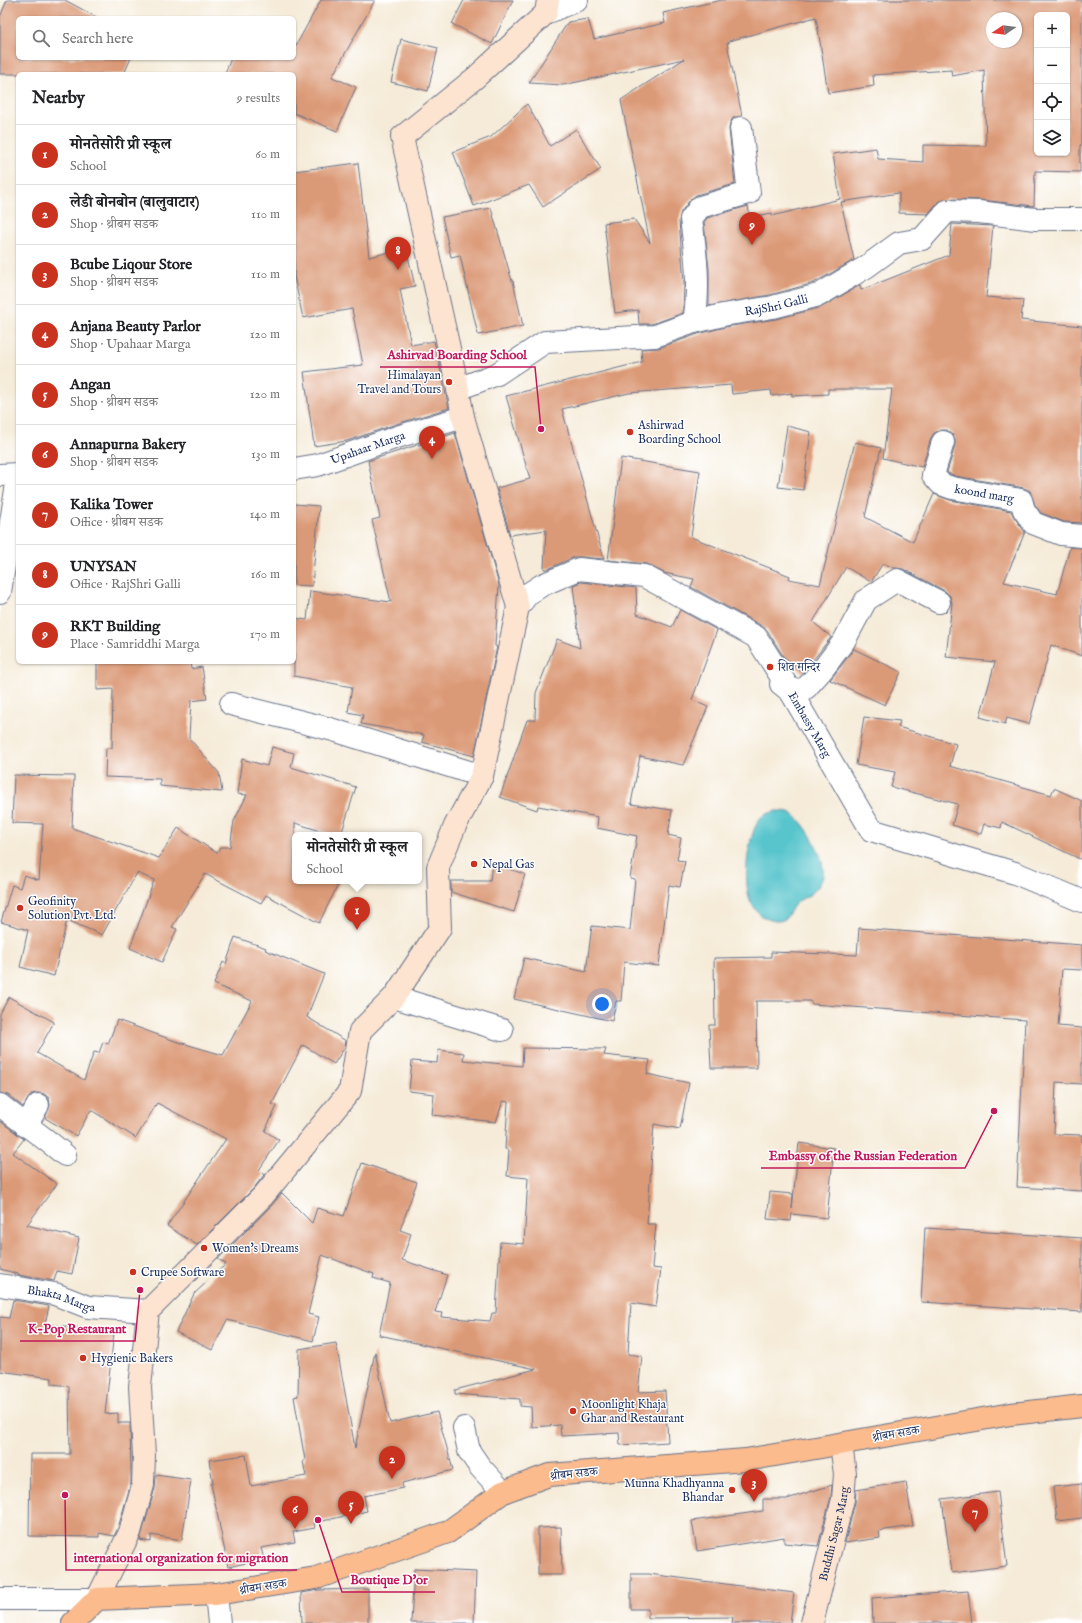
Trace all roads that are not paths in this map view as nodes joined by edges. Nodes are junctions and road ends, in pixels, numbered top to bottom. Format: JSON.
{"nodes":[{"id":1,"x":577,"y":0,"type":"edge"},
{"id":2,"x":547,"y":6,"type":"edge"},
{"id":3,"x":741,"y":128,"type":"dead end"},
{"id":4,"x":1082,"y":219,"type":"edge"},
{"id":5,"x":694,"y":322,"type":"junction"},
{"id":6,"x":458,"y":389,"type":"junction"},
{"id":7,"x":463,"y":417,"type":"junction"},
{"id":8,"x":943,"y":442,"type":"dead end"},
{"id":9,"x":296,"y":469,"type":"edge"},
{"id":10,"x":0,"y":475,"type":"edge"},
{"id":11,"x":16,"y":476,"type":"edge"},
{"id":12,"x":16,"y":489,"type":"edge"},
{"id":13,"x":1082,"y":536,"type":"edge"},
{"id":14,"x":0,"y":592,"type":"edge"},
{"id":15,"x":939,"y":602,"type":"dead end"},
{"id":16,"x":518,"y":608,"type":"junction"},
{"id":17,"x":784,"y":687,"type":"junction"},
{"id":18,"x":231,"y":704,"type":"dead end"},
{"id":19,"x":482,"y":776,"type":"junction"},
{"id":20,"x":1082,"y":901,"type":"edge"},
{"id":21,"x":394,"y":997,"type":"junction"},
{"id":22,"x":502,"y":1030,"type":"dead end"},
{"id":23,"x":0,"y":1105,"type":"edge"},
{"id":24,"x":38,"y":1105,"type":"dead end"},
{"id":25,"x":26,"y":1126,"type":"junction"},
{"id":26,"x":66,"y":1155,"type":"dead end"},
{"id":27,"x":0,"y":1285,"type":"edge"},
{"id":28,"x":148,"y":1311,"type":"junction"},
{"id":29,"x":1082,"y":1406,"type":"edge"},
{"id":30,"x":464,"y":1428,"type":"dead end"},
{"id":31,"x":841,"y":1444,"type":"junction"},
{"id":32,"x":503,"y":1492,"type":"junction"},
{"id":33,"x":216,"y":1594,"type":"junction"},
{"id":34,"x":0,"y":1599,"type":"edge"},
{"id":35,"x":97,"y":1599,"type":"junction"},
{"id":36,"x":73,"y":1623,"type":"edge"},
{"id":37,"x":219,"y":1623,"type":"edge"},
{"id":38,"x":812,"y":1623,"type":"edge"}],
"edges":[{"from":1,"to":2,"type":"street"},
{"from":2,"to":6,"type":"street"},
{"from":3,"to":5,"type":"street"},
{"from":4,"to":5,"type":"street","name":"RajShri Galli"},
{"from":5,"to":6,"type":"street","name":"RajShri Galli"},
{"from":6,"to":7,"type":"street"},
{"from":7,"to":9,"type":"street","name":"Upahaar Marga"},
{"from":7,"to":16,"type":"street"},
{"from":8,"to":13,"type":"street","name":"koond marg"},
{"from":10,"to":11,"type":"street"},
{"from":12,"to":14,"type":"street"},
{"from":15,"to":17,"type":"street"},
{"from":16,"to":17,"type":"street","name":"Embassy Marg"},
{"from":16,"to":19,"type":"street"},
{"from":17,"to":20,"type":"street","name":"Embassy Marg"},
{"from":18,"to":19,"type":"street"},
{"from":19,"to":21,"type":"street"},
{"from":21,"to":22,"type":"street"},
{"from":21,"to":28,"type":"street"},
{"from":23,"to":25,"type":"street"},
{"from":24,"to":25,"type":"street"},
{"from":25,"to":26,"type":"street"},
{"from":27,"to":28,"type":"street","name":"Bhakta Marga"},
{"from":28,"to":35,"type":"street"},
{"from":29,"to":31,"type":"main road","name":"थ्रीबम सडक"},
{"from":30,"to":32,"type":"street"},
{"from":31,"to":32,"type":"main road","name":"थ्रीबम सडक"},
{"from":31,"to":38,"type":"street","name":"Buddhi Sagar Marg"},
{"from":32,"to":33,"type":"main road","name":"थ्रीबम सडक"},
{"from":33,"to":35,"type":"main road","name":"थ्रीबम सडक"},
{"from":33,"to":37,"type":"street"},
{"from":34,"to":35,"type":"street"},
{"from":35,"to":36,"type":"main road"}]}
